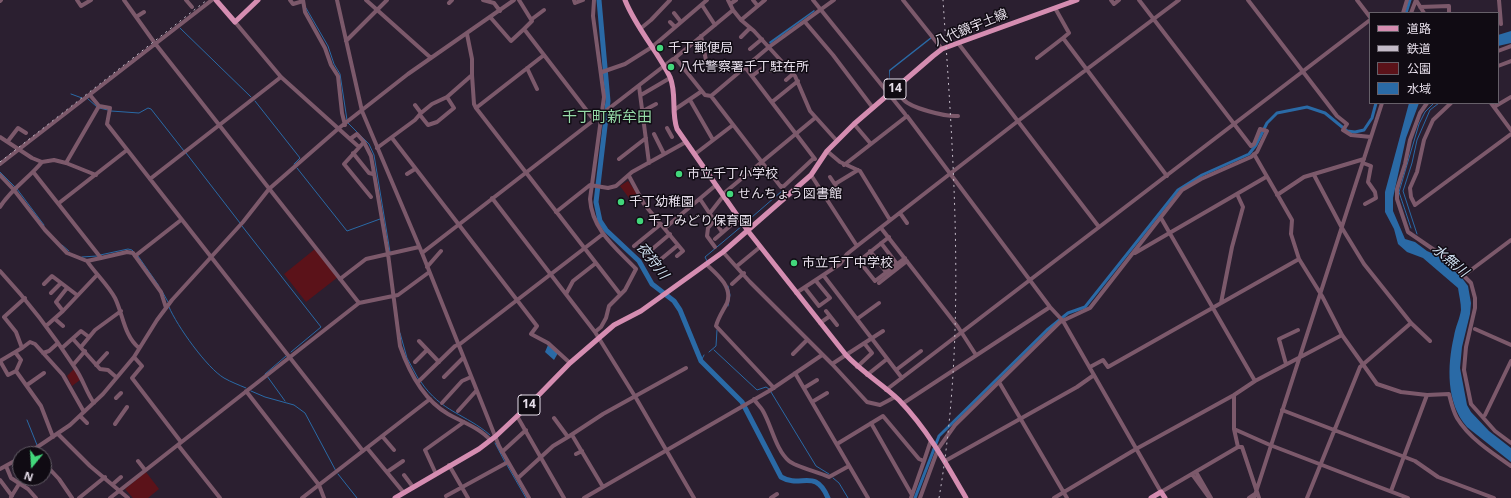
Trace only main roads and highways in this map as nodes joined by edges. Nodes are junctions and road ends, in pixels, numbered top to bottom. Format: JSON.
{"nodes":[{"id":1,"x":216,"y":0,"type":"edge"},
{"id":2,"x":258,"y":0,"type":"edge"},
{"id":3,"x":1077,"y":0,"type":"edge"},
{"id":4,"x":627,"y":1,"type":"edge"},
{"id":5,"x":747,"y":231,"type":"junction"},
{"id":6,"x":397,"y":498,"type":"edge"},
{"id":7,"x":966,"y":498,"type":"edge"},
{"id":8,"x":1151,"y":498,"type":"edge"},
{"id":9,"x":1165,"y":498,"type":"edge"}],
"edges":[{"from":1,"to":2,"type":"main road"},
{"from":3,"to":5,"type":"main road","name":"八代鏡宇土線","number":"14"},
{"from":4,"to":5,"type":"main road"},
{"from":5,"to":6,"type":"main road","number":"14"},
{"from":5,"to":7,"type":"main road"},
{"from":8,"to":9,"type":"main road"}]}
